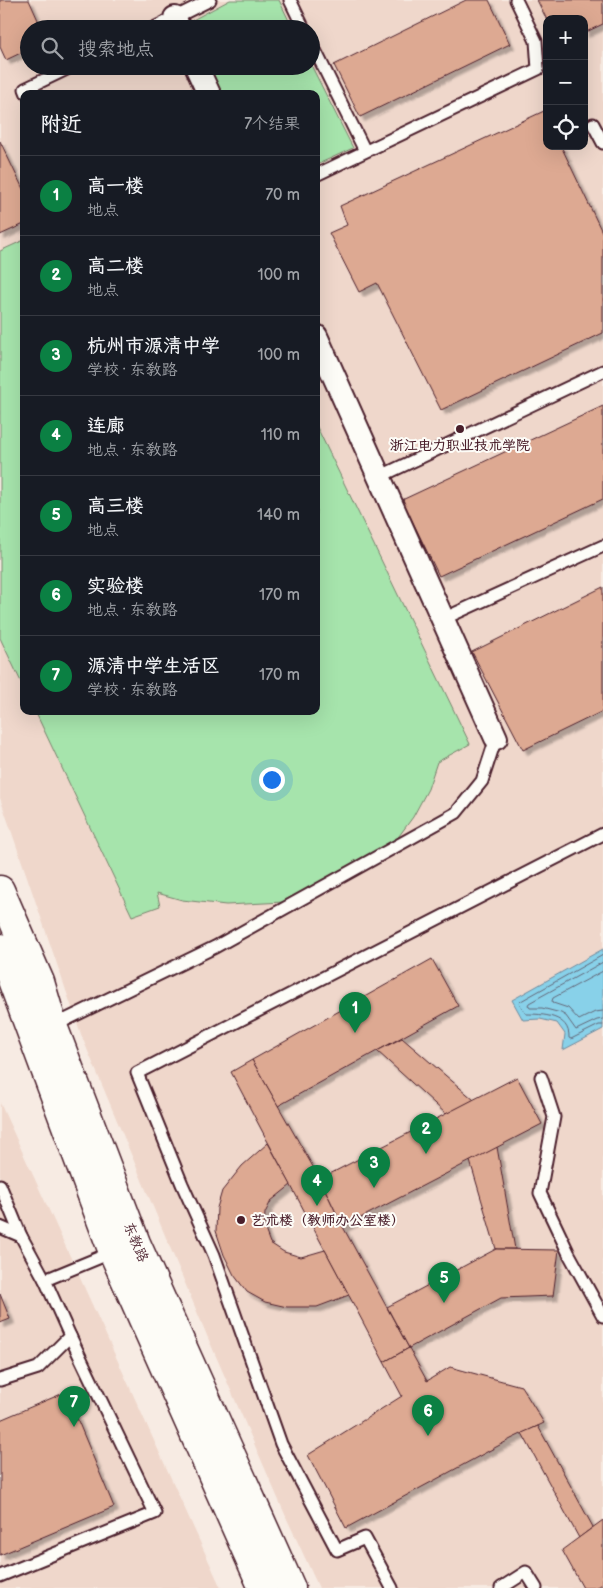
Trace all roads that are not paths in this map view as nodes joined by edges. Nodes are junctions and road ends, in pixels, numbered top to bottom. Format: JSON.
{"nodes":[{"id":1,"x":210,"y":0,"type":"edge"},
{"id":2,"x":290,"y":0,"type":"edge"},
{"id":3,"x":516,"y":0,"type":"edge"},
{"id":4,"x":182,"y":20,"type":"edge"},
{"id":5,"x":300,"y":20,"type":"edge"},
{"id":6,"x":320,"y":60,"type":"edge"},
{"id":7,"x":54,"y":75,"type":"edge"},
{"id":8,"x":200,"y":75,"type":"edge"},
{"id":9,"x":25,"y":90,"type":"edge"},
{"id":10,"x":206,"y":90,"type":"edge"},
{"id":11,"x":593,"y":124,"type":"dead end"},
{"id":12,"x":603,"y":143,"type":"edge"},
{"id":13,"x":365,"y":151,"type":"junction"},
{"id":14,"x":320,"y":172,"type":"edge"},
{"id":15,"x":320,"y":345,"type":"edge"},
{"id":16,"x":603,"y":371,"type":"edge"},
{"id":17,"x":379,"y":477,"type":"junction"},
{"id":18,"x":603,"y":546,"type":"edge"},
{"id":19,"x":443,"y":619,"type":"junction"},
{"id":20,"x":496,"y":738,"type":"joint"},
{"id":21,"x":603,"y":834,"type":"edge"},
{"id":22,"x":0,"y":890,"type":"edge"},
{"id":23,"x":0,"y":948,"type":"edge"},
{"id":24,"x":53,"y":1026,"type":"junction"},
{"id":25,"x":541,"y":1077,"type":"dead end"},
{"id":26,"x":0,"y":1185,"type":"edge"},
{"id":27,"x":0,"y":1227,"type":"edge"},
{"id":28,"x":21,"y":1236,"type":"junction"},
{"id":29,"x":124,"y":1247,"type":"junction"},
{"id":30,"x":46,"y":1280,"type":"junction"},
{"id":31,"x":603,"y":1316,"type":"edge"},
{"id":32,"x":70,"y":1336,"type":"junction"},
{"id":33,"x":0,"y":1380,"type":"edge"},
{"id":34,"x":0,"y":1576,"type":"edge"},
{"id":35,"x":263,"y":1588,"type":"edge"},
{"id":36,"x":291,"y":1588,"type":"edge"},
{"id":37,"x":392,"y":1588,"type":"edge"},
{"id":38,"x":501,"y":1588,"type":"edge"},
{"id":39,"x":536,"y":1588,"type":"edge"}],
"edges":[{"from":1,"to":4,"type":"lane"},
{"from":2,"to":5,"type":"lane"},
{"from":3,"to":13,"type":"lane"},
{"from":6,"to":13,"type":"lane"},
{"from":7,"to":9,"type":"lane"},
{"from":8,"to":10,"type":"street"},
{"from":11,"to":12,"type":"lane"},
{"from":13,"to":14,"type":"lane"},
{"from":15,"to":17,"type":"street"},
{"from":16,"to":17,"type":"lane"},
{"from":17,"to":19,"type":"street"},
{"from":18,"to":19,"type":"lane"},
{"from":19,"to":20,"type":"street"},
{"from":20,"to":24,"type":"lane"},
{"from":21,"to":37,"type":"lane"},
{"from":22,"to":24,"type":"street","name":"东教路"},
{"from":23,"to":29,"type":"street","name":"东教路"},
{"from":24,"to":29,"type":"street","name":"东教路"},
{"from":25,"to":31,"type":"lane"},
{"from":26,"to":28,"type":"lane"},
{"from":27,"to":28,"type":"lane"},
{"from":28,"to":30,"type":"lane"},
{"from":29,"to":30,"type":"lane"},
{"from":29,"to":35,"type":"street","name":"东教路"},
{"from":29,"to":36,"type":"street","name":"东教路"},
{"from":30,"to":32,"type":"lane"},
{"from":32,"to":33,"type":"lane"},
{"from":32,"to":34,"type":"lane"},
{"from":38,"to":39,"type":"lane"}]}
